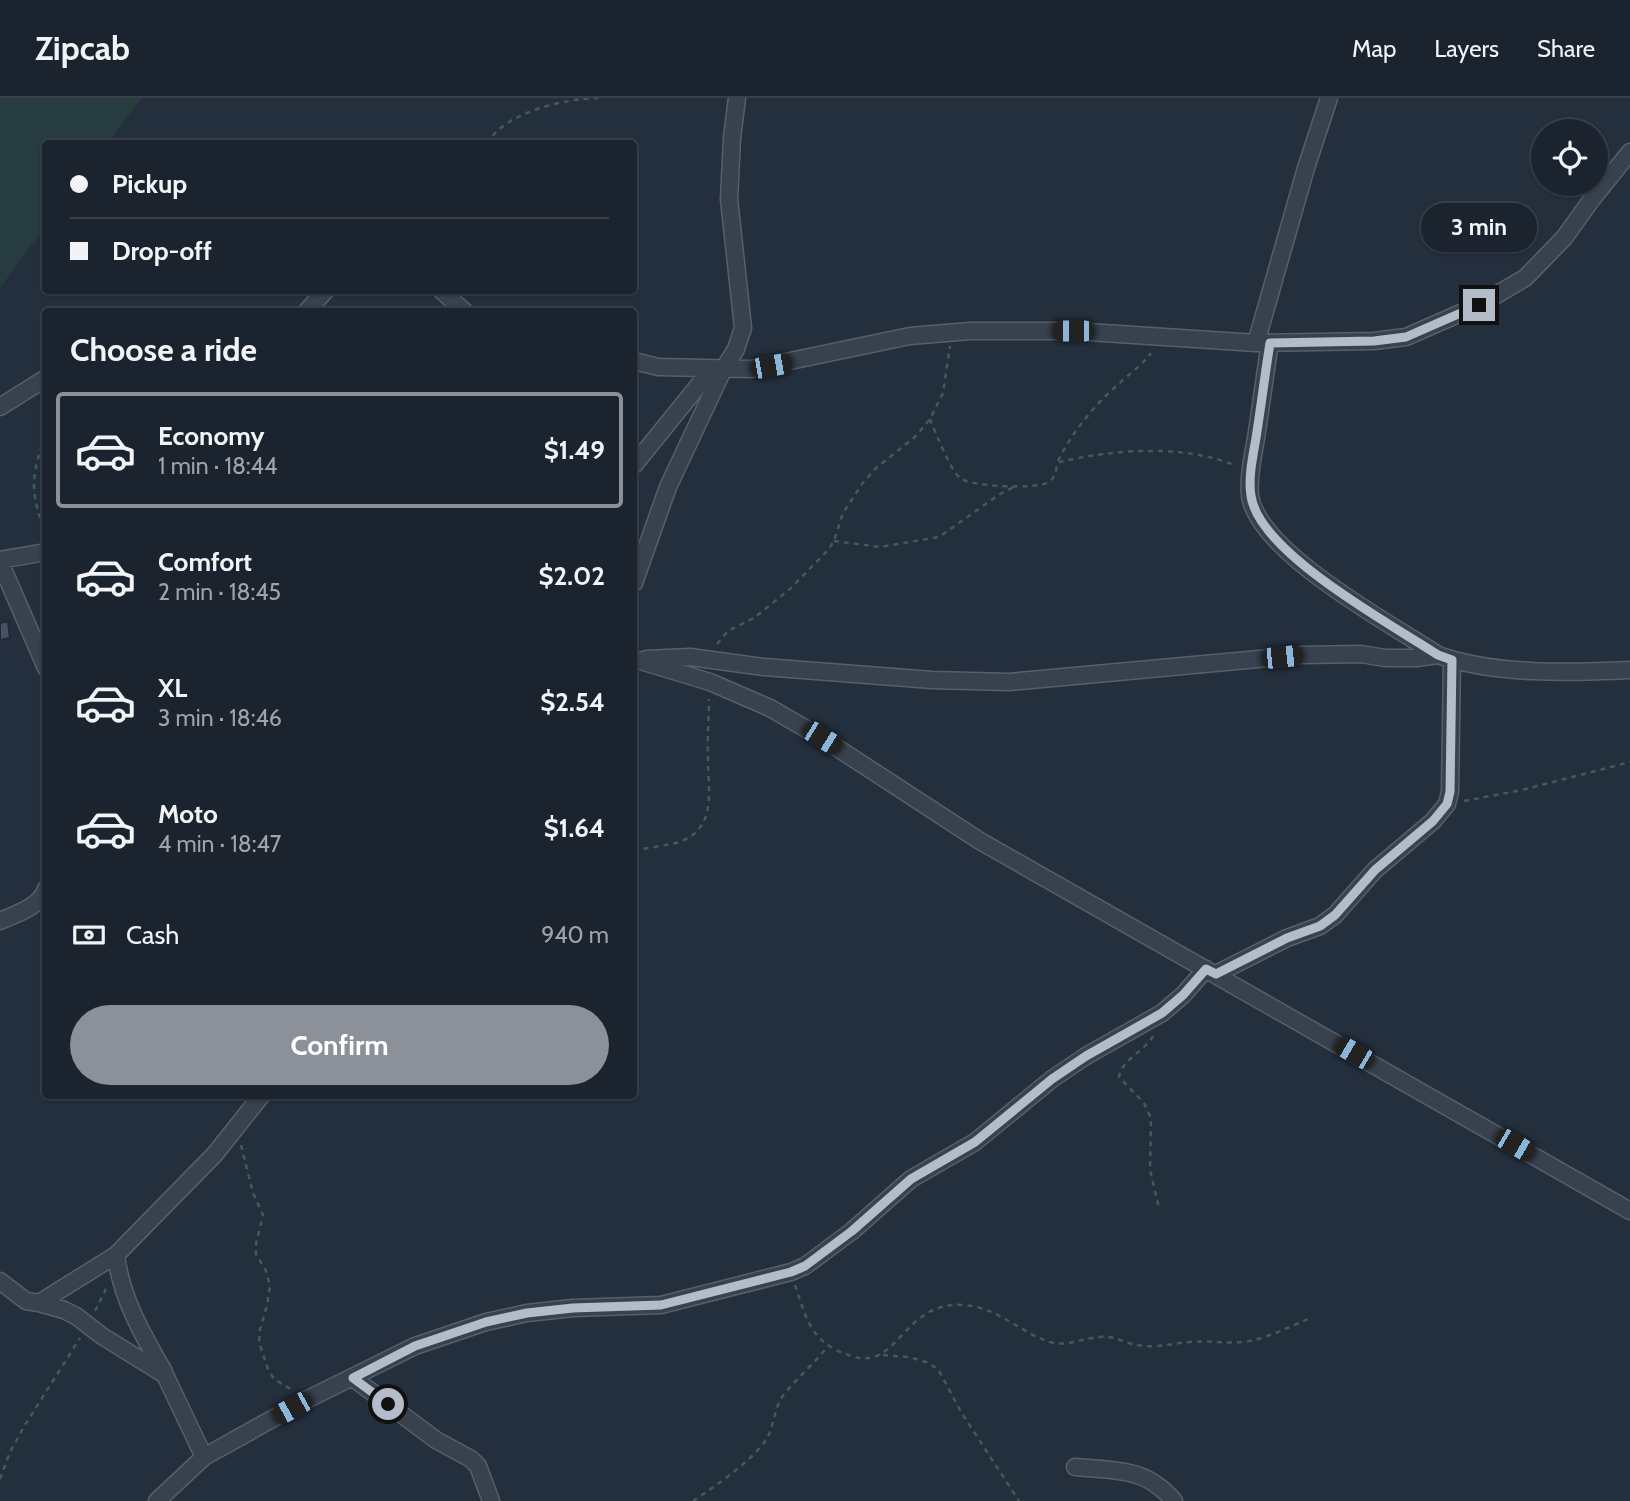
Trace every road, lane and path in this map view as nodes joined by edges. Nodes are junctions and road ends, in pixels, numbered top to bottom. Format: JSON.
{"nodes":[{"id":1,"x":598,"y":98,"type":"edge"},
{"id":2,"x":737,"y":98,"type":"edge"},
{"id":3,"x":1329,"y":98,"type":"edge"},
{"id":4,"x":489,"y":140,"type":"edge"},
{"id":5,"x":1630,"y":152,"type":"edge"},
{"id":6,"x":445,"y":294,"type":"edge"},
{"id":7,"x":322,"y":295,"type":"edge"},
{"id":8,"x":310,"y":308,"type":"edge"},
{"id":9,"x":338,"y":308,"type":"edge"},
{"id":10,"x":460,"y":308,"type":"edge"},
{"id":11,"x":953,"y":333,"type":"junction"},
{"id":12,"x":1161,"y":337,"type":"junction"},
{"id":13,"x":1263,"y":343,"type":"junction"},
{"id":14,"x":637,"y":362,"type":"edge"},
{"id":15,"x":717,"y":370,"type":"junction"},
{"id":16,"x":42,"y":381,"type":"edge"},
{"id":17,"x":0,"y":407,"type":"edge"},
{"id":18,"x":930,"y":419,"type":"junction"},
{"id":19,"x":42,"y":445,"type":"dead end"},
{"id":20,"x":637,"y":462,"type":"edge"},
{"id":21,"x":1057,"y":464,"type":"junction"},
{"id":22,"x":1251,"y":473,"type":"junction"},
{"id":23,"x":1021,"y":485,"type":"junction"},
{"id":24,"x":42,"y":523,"type":"edge"},
{"id":25,"x":834,"y":541,"type":"junction"},
{"id":26,"x":42,"y":553,"type":"edge"},
{"id":27,"x":0,"y":561,"type":"edge"},
{"id":28,"x":637,"y":575,"type":"edge"},
{"id":29,"x":1445,"y":657,"type":"junction"},
{"id":30,"x":42,"y":659,"type":"edge"},
{"id":31,"x":637,"y":659,"type":"edge"},
{"id":32,"x":711,"y":659,"type":"junction"},
{"id":33,"x":1630,"y":670,"type":"edge"},
{"id":34,"x":710,"y":682,"type":"junction"},
{"id":35,"x":1630,"y":762,"type":"edge"},
{"id":36,"x":1447,"y":804,"type":"junction"},
{"id":37,"x":637,"y":850,"type":"edge"},
{"id":38,"x":42,"y":897,"type":"edge"},
{"id":39,"x":0,"y":921,"type":"edge"},
{"id":40,"x":1211,"y":972,"type":"junction"},
{"id":41,"x":1162,"y":1013,"type":"junction"},
{"id":42,"x":259,"y":1099,"type":"edge"},
{"id":43,"x":237,"y":1128,"type":"junction"},
{"id":44,"x":1159,"y":1208,"type":"dead end"},
{"id":45,"x":1630,"y":1211,"type":"edge"},
{"id":46,"x":117,"y":1261,"type":"junction"},
{"id":47,"x":791,"y":1272,"type":"junction"},
{"id":48,"x":0,"y":1281,"type":"edge"},
{"id":49,"x":38,"y":1303,"type":"junction"},
{"id":50,"x":1308,"y":1319,"type":"dead end"},
{"id":51,"x":88,"y":1325,"type":"junction"},
{"id":52,"x":829,"y":1345,"type":"junction"},
{"id":53,"x":883,"y":1355,"type":"junction"},
{"id":54,"x":165,"y":1375,"type":"junction"},
{"id":55,"x":353,"y":1378,"type":"junction"},
{"id":56,"x":308,"y":1399,"type":"junction"},
{"id":57,"x":204,"y":1457,"type":"junction"},
{"id":58,"x":1075,"y":1466,"type":"dead end"},
{"id":59,"x":0,"y":1479,"type":"edge"},
{"id":60,"x":157,"y":1501,"type":"edge"},
{"id":61,"x":491,"y":1501,"type":"edge"},
{"id":62,"x":693,"y":1501,"type":"edge"},
{"id":63,"x":1019,"y":1501,"type":"edge"},
{"id":64,"x":1174,"y":1501,"type":"edge"}],
"edges":[{"from":1,"to":4,"type":"path"},
{"from":2,"to":15,"type":"street"},
{"from":3,"to":13,"type":"street"},
{"from":5,"to":13,"type":"street"},
{"from":6,"to":10,"type":"street"},
{"from":7,"to":8,"type":"street"},
{"from":7,"to":9,"type":"path"},
{"from":11,"to":12,"type":"street"},
{"from":11,"to":15,"type":"street"},
{"from":11,"to":18,"type":"path"},
{"from":12,"to":13,"type":"street"},
{"from":12,"to":21,"type":"path"},
{"from":13,"to":22,"type":"street"},
{"from":14,"to":15,"type":"street"},
{"from":15,"to":20,"type":"street"},
{"from":15,"to":28,"type":"street"},
{"from":16,"to":17,"type":"street"},
{"from":18,"to":23,"type":"path"},
{"from":18,"to":25,"type":"path"},
{"from":19,"to":24,"type":"path"},
{"from":21,"to":22,"type":"path"},
{"from":21,"to":23,"type":"path"},
{"from":22,"to":29,"type":"street"},
{"from":23,"to":25,"type":"path"},
{"from":25,"to":32,"type":"path"},
{"from":26,"to":27,"type":"street"},
{"from":27,"to":30,"type":"street"},
{"from":29,"to":32,"type":"street"},
{"from":29,"to":33,"type":"street"},
{"from":29,"to":36,"type":"street"},
{"from":31,"to":32,"type":"street"},
{"from":31,"to":34,"type":"street"},
{"from":34,"to":37,"type":"path"},
{"from":34,"to":40,"type":"street"},
{"from":35,"to":36,"type":"path"},
{"from":36,"to":40,"type":"street"},
{"from":38,"to":39,"type":"street"},
{"from":40,"to":41,"type":"street"},
{"from":40,"to":45,"type":"street"},
{"from":41,"to":44,"type":"path"},
{"from":41,"to":47,"type":"street"},
{"from":42,"to":43,"type":"street"},
{"from":43,"to":46,"type":"street"},
{"from":43,"to":56,"type":"path"},
{"from":46,"to":49,"type":"street"},
{"from":46,"to":51,"type":"path"},
{"from":46,"to":54,"type":"street"},
{"from":47,"to":52,"type":"path"},
{"from":47,"to":55,"type":"street"},
{"from":48,"to":49,"type":"street"},
{"from":49,"to":51,"type":"street"},
{"from":50,"to":53,"type":"path"},
{"from":51,"to":54,"type":"street"},
{"from":51,"to":59,"type":"path"},
{"from":52,"to":53,"type":"path"},
{"from":52,"to":62,"type":"path"},
{"from":53,"to":63,"type":"path"},
{"from":54,"to":57,"type":"street"},
{"from":55,"to":56,"type":"street"},
{"from":55,"to":61,"type":"street"},
{"from":56,"to":57,"type":"street"},
{"from":57,"to":60,"type":"street"},
{"from":58,"to":64,"type":"street"}]}
